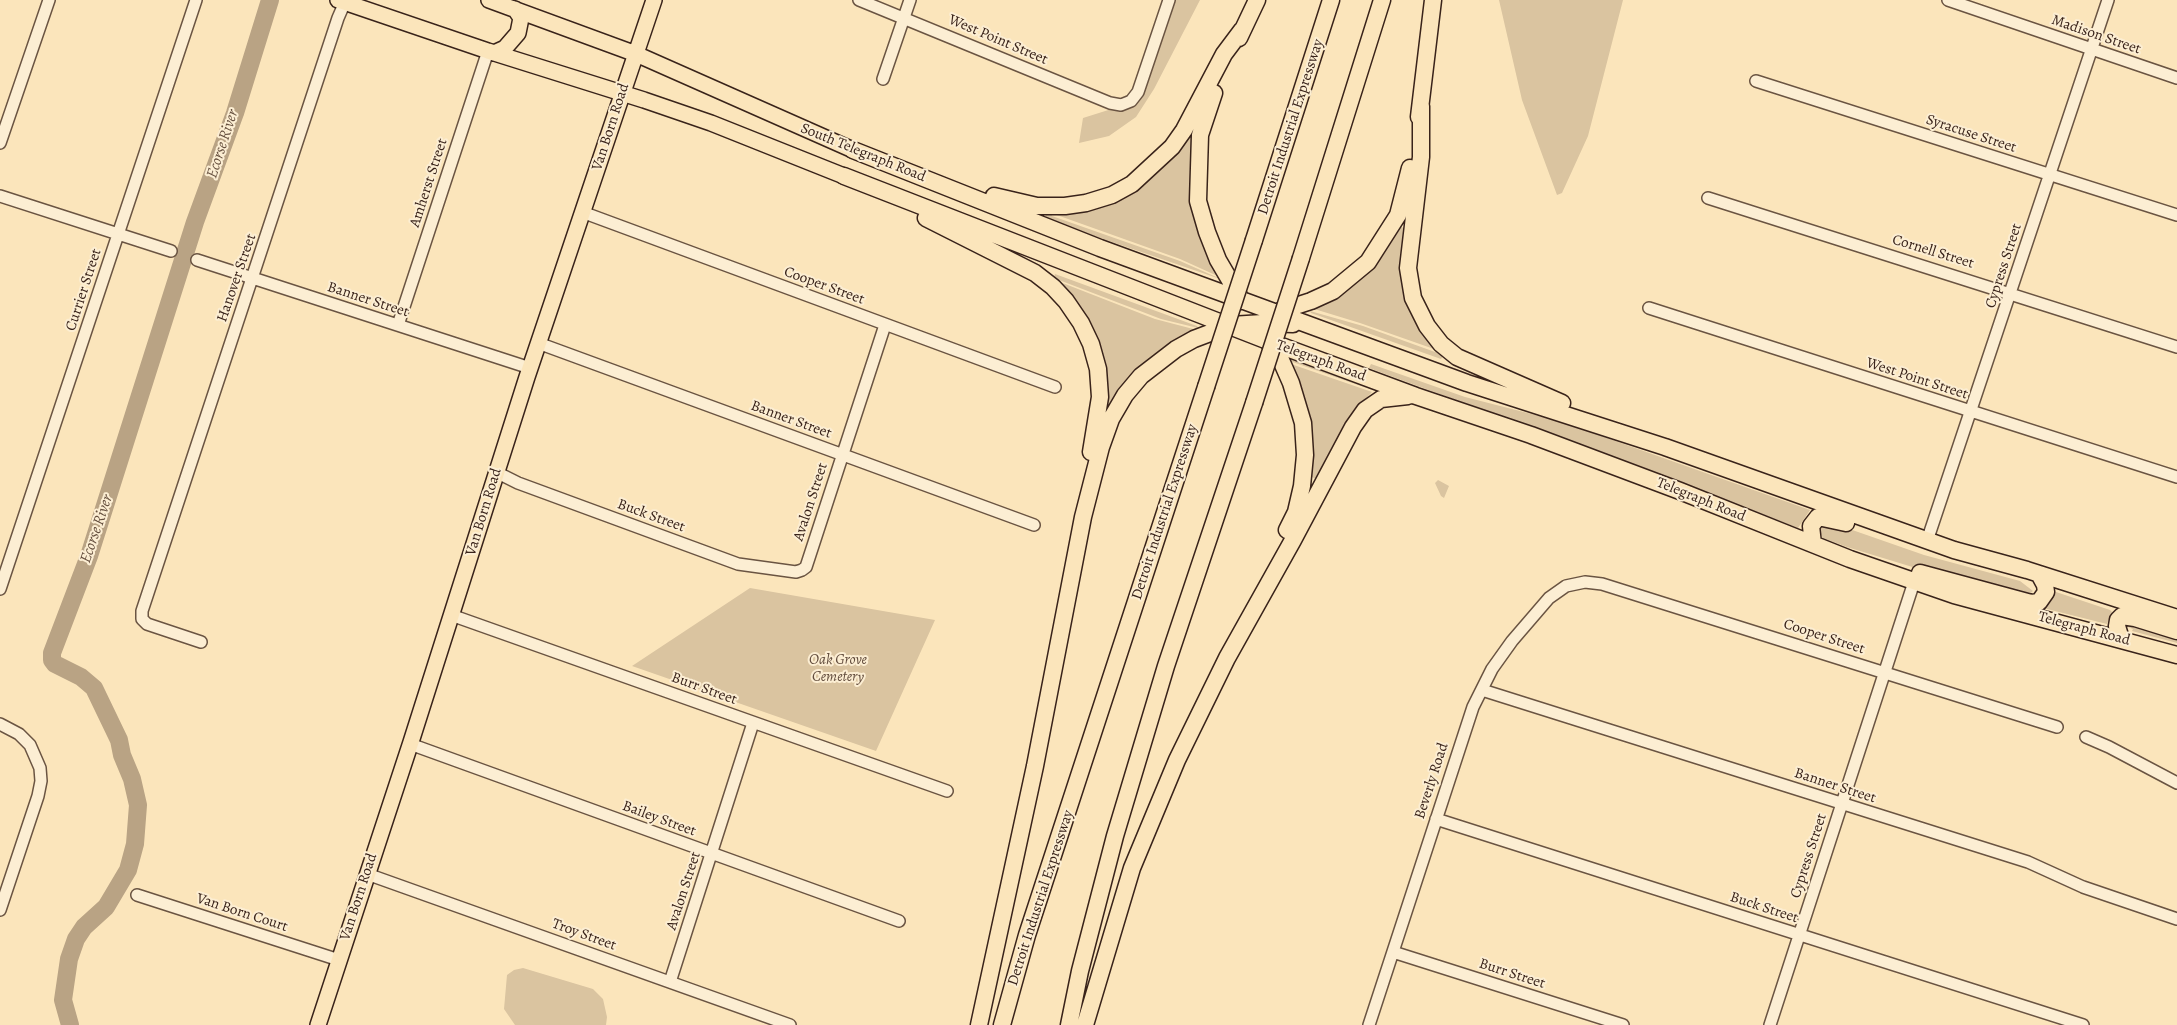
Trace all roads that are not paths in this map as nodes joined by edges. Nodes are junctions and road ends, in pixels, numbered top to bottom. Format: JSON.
{"nodes":[{"id":1,"x":49,"y":0,"type":"edge"},
{"id":2,"x":196,"y":0,"type":"edge"},
{"id":3,"x":489,"y":0,"type":"edge"},
{"id":4,"x":654,"y":0,"type":"edge"},
{"id":5,"x":859,"y":0,"type":"edge"},
{"id":6,"x":910,"y":0,"type":"edge"},
{"id":7,"x":1169,"y":0,"type":"edge"},
{"id":8,"x":1257,"y":0,"type":"edge"},
{"id":9,"x":1331,"y":0,"type":"edge"},
{"id":10,"x":1382,"y":0,"type":"edge"},
{"id":11,"x":1433,"y":0,"type":"edge"},
{"id":12,"x":1948,"y":0,"type":"edge"},
{"id":13,"x":2108,"y":0,"type":"edge"},
{"id":14,"x":342,"y":1,"type":"edge"},
{"id":15,"x":514,"y":8,"type":"junction"},
{"id":16,"x":904,"y":18,"type":"junction"},
{"id":17,"x":1242,"y":30,"type":"junction"},
{"id":18,"x":2092,"y":50,"type":"junction"},
{"id":19,"x":491,"y":52,"type":"junction"},
{"id":20,"x":636,"y":54,"type":"junction"},
{"id":21,"x":2177,"y":78,"type":"edge"},
{"id":22,"x":883,"y":79,"type":"dead end"},
{"id":23,"x":1756,"y":81,"type":"dead end"},
{"id":24,"x":623,"y":92,"type":"junction"},
{"id":25,"x":1421,"y":106,"type":"junction"},
{"id":26,"x":0,"y":143,"type":"edge"},
{"id":27,"x":861,"y":153,"type":"junction"},
{"id":28,"x":2050,"y":174,"type":"junction"},
{"id":29,"x":851,"y":179,"type":"junction"},
{"id":30,"x":0,"y":196,"type":"edge"},
{"id":31,"x":1708,"y":198,"type":"dead end"},
{"id":32,"x":582,"y":212,"type":"junction"},
{"id":33,"x":2177,"y":215,"type":"edge"},
{"id":34,"x":118,"y":234,"type":"junction"},
{"id":35,"x":172,"y":251,"type":"dead end"},
{"id":36,"x":197,"y":260,"type":"dead end"},
{"id":37,"x":253,"y":277,"type":"junction"},
{"id":38,"x":1205,"y":286,"type":"junction"},
{"id":39,"x":2010,"y":294,"type":"junction"},
{"id":40,"x":1239,"y":298,"type":"junction"},
{"id":41,"x":1650,"y":308,"type":"dead end"},
{"id":42,"x":1195,"y":313,"type":"junction"},
{"id":43,"x":1279,"y":313,"type":"junction"},
{"id":44,"x":1254,"y":319,"type":"junction"},
{"id":45,"x":398,"y":325,"type":"junction"},
{"id":46,"x":885,"y":325,"type":"junction"},
{"id":47,"x":1231,"y":326,"type":"junction"},
{"id":48,"x":1315,"y":327,"type":"junction"},
{"id":49,"x":1268,"y":341,"type":"junction"},
{"id":50,"x":538,"y":343,"type":"junction"},
{"id":51,"x":2177,"y":347,"type":"edge"},
{"id":52,"x":1306,"y":355,"type":"junction"},
{"id":53,"x":530,"y":368,"type":"junction"},
{"id":54,"x":1055,"y":387,"type":"dead end"},
{"id":55,"x":1416,"y":396,"type":"junction"},
{"id":56,"x":1971,"y":412,"type":"junction"},
{"id":57,"x":1665,"y":448,"type":"junction"},
{"id":58,"x":842,"y":455,"type":"junction"},
{"id":59,"x":496,"y":472,"type":"junction"},
{"id":60,"x":2177,"y":476,"type":"edge"},
{"id":61,"x":1083,"y":517,"type":"junction"},
{"id":62,"x":1034,"y":525,"type":"dead end"},
{"id":63,"x":1927,"y":541,"type":"junction"},
{"id":64,"x":1814,"y":544,"type":"junction"},
{"id":65,"x":1985,"y":558,"type":"junction"},
{"id":66,"x":1866,"y":565,"type":"junction"},
{"id":67,"x":799,"y":571,"type":"joint"},
{"id":68,"x":1273,"y":573,"type":"junction"},
{"id":69,"x":2039,"y":574,"type":"junction"},
{"id":70,"x":1,"y":582,"type":"edge"},
{"id":71,"x":1579,"y":582,"type":"joint"},
{"id":72,"x":1914,"y":582,"type":"junction"},
{"id":73,"x":451,"y":615,"type":"junction"},
{"id":74,"x":2177,"y":618,"type":"edge"},
{"id":75,"x":2177,"y":631,"type":"edge"},
{"id":76,"x":2121,"y":639,"type":"junction"},
{"id":77,"x":201,"y":642,"type":"dead end"},
{"id":78,"x":2177,"y":655,"type":"edge"},
{"id":79,"x":1885,"y":672,"type":"junction"},
{"id":80,"x":1482,"y":690,"type":"junction"},
{"id":81,"x":753,"y":723,"type":"junction"},
{"id":82,"x":0,"y":724,"type":"edge"},
{"id":83,"x":2058,"y":727,"type":"dead end"},
{"id":84,"x":2086,"y":737,"type":"dead end"},
{"id":85,"x":410,"y":744,"type":"junction"},
{"id":86,"x":2177,"y":784,"type":"edge"},
{"id":87,"x":947,"y":791,"type":"dead end"},
{"id":88,"x":1842,"y":804,"type":"junction"},
{"id":89,"x":1436,"y":819,"type":"junction"},
{"id":90,"x":711,"y":854,"type":"junction"},
{"id":91,"x":367,"y":874,"type":"junction"},
{"id":92,"x":136,"y":895,"type":"dead end"},
{"id":93,"x":0,"y":910,"type":"edge"},
{"id":94,"x":2177,"y":919,"type":"edge"},
{"id":95,"x":899,"y":920,"type":"dead end"},
{"id":96,"x":1799,"y":935,"type":"junction"},
{"id":97,"x":1393,"y":952,"type":"junction"},
{"id":98,"x":338,"y":960,"type":"junction"},
{"id":99,"x":670,"y":982,"type":"junction"},
{"id":100,"x":318,"y":1025,"type":"edge"},
{"id":101,"x":790,"y":1025,"type":"edge"},
{"id":102,"x":979,"y":1025,"type":"edge"},
{"id":103,"x":1002,"y":1025,"type":"edge"},
{"id":104,"x":1069,"y":1025,"type":"edge"},
{"id":105,"x":1085,"y":1025,"type":"edge"},
{"id":106,"x":1369,"y":1025,"type":"edge"},
{"id":107,"x":1623,"y":1025,"type":"edge"},
{"id":108,"x":1770,"y":1025,"type":"edge"},
{"id":109,"x":2083,"y":1025,"type":"edge"}],
"edges":[{"from":1,"to":26,"type":"street"},
{"from":2,"to":34,"type":"street","name":"Currier Street"},
{"from":3,"to":15,"type":"main road","name":"South Telegraph Road"},
{"from":4,"to":20,"type":"main road","name":"Van Born Road"},
{"from":5,"to":16,"type":"street","name":"West Point Street"},
{"from":6,"to":16,"type":"street"},
{"from":7,"to":16,"type":"street","name":"West Point Street"},
{"from":8,"to":17,"type":"highway"},
{"from":9,"to":103,"type":"highway","name":"Detroit Industrial Expressway","bridge":true},
{"from":10,"to":104,"type":"highway","bridge":true},
{"from":11,"to":25,"type":"highway"},
{"from":12,"to":18,"type":"street","name":"Madison Street"},
{"from":13,"to":18,"type":"street","name":"Cypress Street"},
{"from":14,"to":19,"type":"main road","name":"South Telegraph Road"},
{"from":14,"to":37,"type":"street","name":"Hanover Street"},
{"from":15,"to":19,"type":"main road"},
{"from":15,"to":20,"type":"main road","name":"South Telegraph Road"},
{"from":16,"to":22,"type":"street"},
{"from":17,"to":27,"type":"highway"},
{"from":17,"to":40,"type":"highway"},
{"from":18,"to":21,"type":"street","name":"Madison Street"},
{"from":18,"to":28,"type":"street","name":"Cypress Street"},
{"from":19,"to":24,"type":"main road","name":"South Telegraph Road"},
{"from":19,"to":45,"type":"street","name":"Amherst Street"},
{"from":20,"to":24,"type":"main road","name":"Van Born Road"},
{"from":20,"to":27,"type":"main road","name":"South Telegraph Road"},
{"from":23,"to":28,"type":"street","name":"Syracuse Street"},
{"from":24,"to":29,"type":"main road","name":"South Telegraph Road"},
{"from":24,"to":32,"type":"main road","name":"Van Born Road"},
{"from":25,"to":43,"type":"highway"},
{"from":25,"to":57,"type":"highway"},
{"from":27,"to":38,"type":"highway","name":"South Telegraph Road"},
{"from":28,"to":33,"type":"street","name":"Syracuse Street"},
{"from":28,"to":39,"type":"street","name":"Cypress Street"},
{"from":29,"to":42,"type":"highway","name":"South Telegraph Road"},
{"from":29,"to":61,"type":"highway"},
{"from":30,"to":34,"type":"street"},
{"from":31,"to":39,"type":"street","name":"Cornell Street"},
{"from":32,"to":46,"type":"street","name":"Cooper Street"},
{"from":32,"to":50,"type":"main road","name":"Van Born Road"},
{"from":34,"to":35,"type":"street"},
{"from":34,"to":70,"type":"street","name":"Currier Street"},
{"from":36,"to":37,"type":"street","name":"Banner Street"},
{"from":37,"to":45,"type":"street","name":"Banner Street"},
{"from":37,"to":77,"type":"street","name":"Hanover Street"},
{"from":38,"to":40,"type":"highway","name":"South Telegraph Road"},
{"from":38,"to":44,"type":"highway"},
{"from":39,"to":51,"type":"street","name":"Cornell Street"},
{"from":39,"to":56,"type":"street","name":"Cypress Street"},
{"from":40,"to":43,"type":"highway","name":"Telegraph Road"},
{"from":40,"to":44,"type":"highway"},
{"from":41,"to":56,"type":"street","name":"West Point Street"},
{"from":42,"to":44,"type":"highway"},
{"from":42,"to":47,"type":"highway","name":"South Telegraph Road"},
{"from":43,"to":44,"type":"highway"},
{"from":43,"to":48,"type":"highway","name":"Telegraph Road"},
{"from":44,"to":47,"type":"highway"},
{"from":44,"to":48,"type":"highway"},
{"from":44,"to":49,"type":"highway"},
{"from":44,"to":52,"type":"highway"},
{"from":45,"to":53,"type":"street","name":"Banner Street"},
{"from":46,"to":54,"type":"street","name":"Cooper Street"},
{"from":46,"to":58,"type":"street","name":"Avalon Street"},
{"from":47,"to":49,"type":"highway","name":"Telegraph Road"},
{"from":47,"to":61,"type":"highway"},
{"from":48,"to":57,"type":"highway","name":"Telegraph Road"},
{"from":49,"to":52,"type":"highway","name":"Telegraph Road"},
{"from":49,"to":68,"type":"highway"},
{"from":50,"to":53,"type":"main road","name":"Van Born Road"},
{"from":50,"to":58,"type":"street","name":"Banner Street"},
{"from":52,"to":55,"type":"highway","name":"Telegraph Road"},
{"from":53,"to":59,"type":"main road","name":"Van Born Road"},
{"from":55,"to":64,"type":"highway","name":"Telegraph Road"},
{"from":55,"to":68,"type":"highway"},
{"from":56,"to":60,"type":"street","name":"West Point Street"},
{"from":56,"to":63,"type":"street","name":"Cypress Street"},
{"from":57,"to":63,"type":"highway","name":"Telegraph Road"},
{"from":58,"to":62,"type":"street","name":"Banner Street"},
{"from":58,"to":67,"type":"street","name":"Avalon Street"},
{"from":59,"to":67,"type":"street","name":"Buck Street"},
{"from":59,"to":73,"type":"main road","name":"Van Born Road"},
{"from":61,"to":102,"type":"highway"},
{"from":63,"to":65,"type":"highway","name":"Telegraph Road"},
{"from":64,"to":65,"type":"highway"},
{"from":64,"to":66,"type":"highway","name":"Telegraph Road"},
{"from":65,"to":69,"type":"highway","name":"Telegraph Road"},
{"from":66,"to":69,"type":"highway"},
{"from":66,"to":72,"type":"highway","name":"Telegraph Road"},
{"from":68,"to":105,"type":"highway"},
{"from":69,"to":74,"type":"highway","name":"Telegraph Road"},
{"from":71,"to":79,"type":"street","name":"Cooper Street"},
{"from":71,"to":80,"type":"street","name":"Beverly Road"},
{"from":72,"to":76,"type":"highway","name":"Telegraph Road"},
{"from":72,"to":79,"type":"street","name":"Cypress Street"},
{"from":73,"to":81,"type":"street","name":"Burr Street"},
{"from":73,"to":85,"type":"main road","name":"Van Born Road"},
{"from":75,"to":76,"type":"highway"},
{"from":76,"to":78,"type":"highway","name":"Telegraph Road"},
{"from":79,"to":83,"type":"street","name":"Cooper Street"},
{"from":79,"to":88,"type":"street","name":"Cypress Street"},
{"from":80,"to":88,"type":"street","name":"Banner Street"},
{"from":80,"to":89,"type":"street","name":"Beverly Road"},
{"from":81,"to":87,"type":"street","name":"Burr Street"},
{"from":81,"to":90,"type":"street","name":"Avalon Street"},
{"from":82,"to":93,"type":"street"},
{"from":84,"to":86,"type":"street"},
{"from":85,"to":90,"type":"street","name":"Bailey Street"},
{"from":85,"to":91,"type":"main road","name":"Van Born Road"},
{"from":88,"to":94,"type":"street","name":"Banner Street"},
{"from":88,"to":96,"type":"street","name":"Cypress Street"},
{"from":89,"to":96,"type":"street","name":"Buck Street"},
{"from":89,"to":97,"type":"street","name":"Beverly Road"},
{"from":90,"to":95,"type":"street","name":"Bailey Street"},
{"from":90,"to":99,"type":"street","name":"Avalon Street"},
{"from":91,"to":98,"type":"main road","name":"Van Born Road"},
{"from":91,"to":99,"type":"street","name":"Troy Street"},
{"from":92,"to":98,"type":"street","name":"Van Born Court"},
{"from":96,"to":108,"type":"street","name":"Cypress Street"},
{"from":96,"to":109,"type":"street","name":"Buck Street"},
{"from":97,"to":106,"type":"street","name":"Beverly Road"},
{"from":97,"to":107,"type":"street","name":"Burr Street"},
{"from":98,"to":100,"type":"main road","name":"Van Born Road"},
{"from":99,"to":101,"type":"street","name":"Troy Street"}]}
